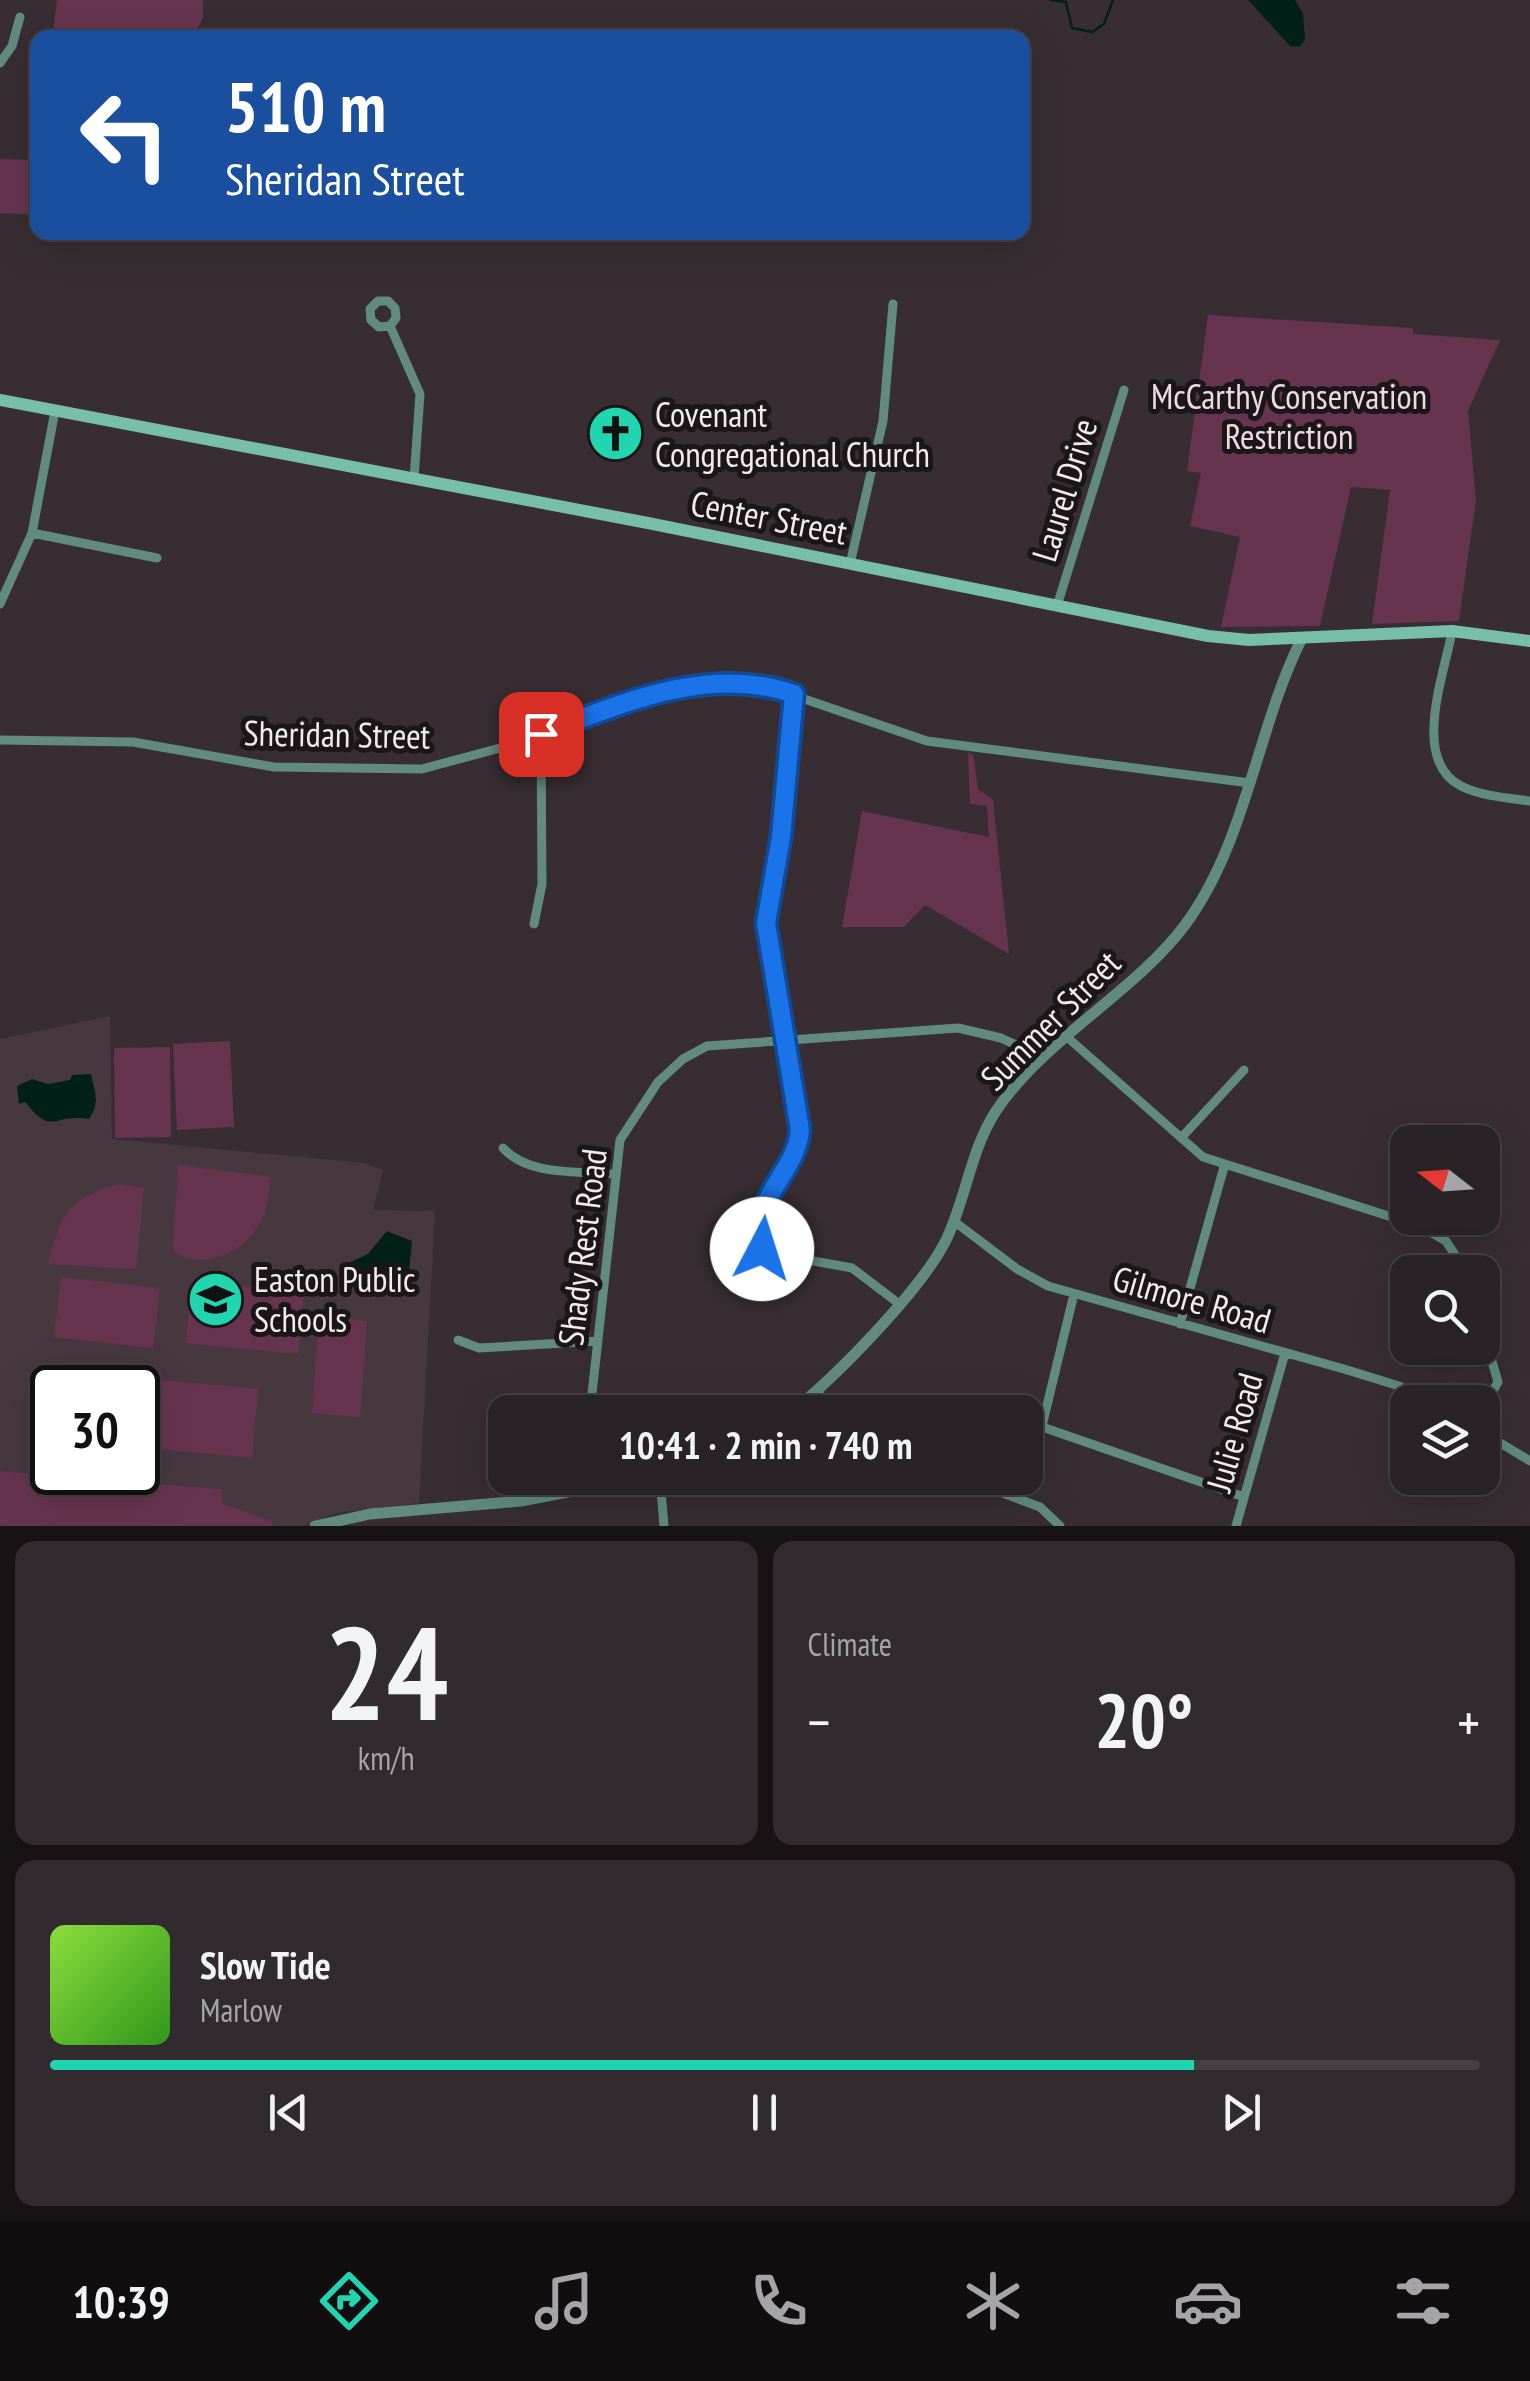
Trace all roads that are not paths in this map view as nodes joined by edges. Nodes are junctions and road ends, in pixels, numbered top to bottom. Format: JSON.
{"nodes":[{"id":1,"x":20,"y":17,"type":"dead end"},
{"id":2,"x":0,"y":63,"type":"edge"},
{"id":3,"x":893,"y":304,"type":"dead end"},
{"id":4,"x":390,"y":326,"type":"dead end"},
{"id":5,"x":1124,"y":390,"type":"dead end"},
{"id":6,"x":0,"y":400,"type":"edge"},
{"id":7,"x":55,"y":411,"type":"junction"},
{"id":8,"x":414,"y":480,"type":"junction"},
{"id":9,"x":32,"y":533,"type":"junction"},
{"id":10,"x":158,"y":558,"type":"dead end"},
{"id":11,"x":850,"y":564,"type":"junction"},
{"id":12,"x":0,"y":604,"type":"edge"},
{"id":13,"x":1057,"y":606,"type":"junction"},
{"id":14,"x":1452,"y":631,"type":"junction"},
{"id":15,"x":1302,"y":638,"type":"junction"},
{"id":16,"x":1530,"y":641,"type":"edge"},
{"id":17,"x":794,"y":694,"type":"junction"},
{"id":18,"x":541,"y":734,"type":"junction"},
{"id":19,"x":0,"y":740,"type":"edge"},
{"id":20,"x":1250,"y":784,"type":"junction"},
{"id":21,"x":1530,"y":801,"type":"edge"},
{"id":22,"x":534,"y":924,"type":"dead end"},
{"id":23,"x":1067,"y":1037,"type":"junction"},
{"id":24,"x":788,"y":1040,"type":"junction"},
{"id":25,"x":1044,"y":1058,"type":"junction"},
{"id":26,"x":1244,"y":1070,"type":"dead end"},
{"id":27,"x":1181,"y":1138,"type":"junction"},
{"id":28,"x":503,"y":1148,"type":"dead end"},
{"id":29,"x":1224,"y":1167,"type":"junction"},
{"id":30,"x":613,"y":1174,"type":"junction"},
{"id":31,"x":955,"y":1222,"type":"junction"},
{"id":32,"x":1455,"y":1255,"type":"edge"},
{"id":33,"x":1074,"y":1294,"type":"junction"},
{"id":34,"x":898,"y":1303,"type":"junction"},
{"id":35,"x":1180,"y":1324,"type":"junction"},
{"id":36,"x":458,"y":1340,"type":"dead end"},
{"id":37,"x":598,"y":1341,"type":"junction"},
{"id":38,"x":1285,"y":1353,"type":"junction"},
{"id":39,"x":1396,"y":1385,"type":"edge"},
{"id":40,"x":817,"y":1392,"type":"junction"},
{"id":41,"x":592,"y":1395,"type":"edge"},
{"id":42,"x":813,"y":1395,"type":"edge"},
{"id":43,"x":820,"y":1395,"type":"edge"},
{"id":44,"x":1043,"y":1422,"type":"edge"},
{"id":45,"x":1043,"y":1426,"type":"edge"},
{"id":46,"x":1500,"y":1443,"type":"edge"},
{"id":47,"x":1530,"y":1461,"type":"edge"},
{"id":48,"x":542,"y":1495,"type":"edge"},
{"id":49,"x":661,"y":1495,"type":"edge"},
{"id":50,"x":1008,"y":1495,"type":"edge"},
{"id":51,"x":1244,"y":1497,"type":"junction"},
{"id":52,"x":315,"y":1526,"type":"edge"},
{"id":53,"x":664,"y":1526,"type":"edge"},
{"id":54,"x":1060,"y":1526,"type":"edge"},
{"id":55,"x":1236,"y":1526,"type":"edge"}],
"edges":[{"from":1,"to":2,"type":"street"},
{"from":3,"to":11,"type":"street"},
{"from":4,"to":8,"type":"street"},
{"from":5,"to":13,"type":"street","name":"Laurel Drive"},
{"from":6,"to":7,"type":"main road","name":"Center Street"},
{"from":7,"to":8,"type":"main road","name":"Center Street"},
{"from":7,"to":9,"type":"street"},
{"from":8,"to":11,"type":"main road","name":"Center Street"},
{"from":9,"to":10,"type":"street"},
{"from":9,"to":12,"type":"street"},
{"from":11,"to":13,"type":"main road","name":"Center Street"},
{"from":13,"to":15,"type":"main road","name":"Center Street"},
{"from":14,"to":15,"type":"main road","name":"Center Street"},
{"from":14,"to":16,"type":"main road","name":"Center Street"},
{"from":14,"to":21,"type":"street"},
{"from":15,"to":20,"type":"street","name":"Summer Street"},
{"from":17,"to":18,"type":"street","name":"Sheridan Street"},
{"from":17,"to":20,"type":"street","name":"Sheridan Street"},
{"from":17,"to":24,"type":"street"},
{"from":18,"to":19,"type":"street","name":"Sheridan Street"},
{"from":18,"to":22,"type":"street"},
{"from":20,"to":23,"type":"street","name":"Summer Street"},
{"from":23,"to":25,"type":"street","name":"Summer Street"},
{"from":23,"to":27,"type":"street"},
{"from":24,"to":25,"type":"street","name":"Shady Rest Road"},
{"from":24,"to":30,"type":"street","name":"Shady Rest Road"},
{"from":24,"to":34,"type":"street"},
{"from":25,"to":31,"type":"street","name":"Summer Street"},
{"from":26,"to":27,"type":"street"},
{"from":27,"to":29,"type":"street"},
{"from":28,"to":30,"type":"street"},
{"from":29,"to":32,"type":"street"},
{"from":29,"to":35,"type":"street"},
{"from":30,"to":37,"type":"street","name":"Shady Rest Road"},
{"from":31,"to":33,"type":"street","name":"Gilmore Road"},
{"from":31,"to":34,"type":"street","name":"Summer Street"},
{"from":33,"to":35,"type":"street","name":"Gilmore Road"},
{"from":33,"to":44,"type":"street"},
{"from":34,"to":40,"type":"street","name":"Summer Street"},
{"from":35,"to":38,"type":"street","name":"Gilmore Road"},
{"from":36,"to":37,"type":"street"},
{"from":37,"to":41,"type":"street","name":"Shady Rest Road"},
{"from":38,"to":39,"type":"street","name":"Gilmore Road"},
{"from":38,"to":51,"type":"street","name":"Julie Road"},
{"from":40,"to":42,"type":"street","name":"Summer Street"},
{"from":40,"to":43,"type":"street"},
{"from":45,"to":51,"type":"street"},
{"from":46,"to":47,"type":"street"},
{"from":48,"to":52,"type":"street"},
{"from":49,"to":53,"type":"street"},
{"from":50,"to":54,"type":"street"},
{"from":51,"to":55,"type":"street","name":"Julie Road"}]}
